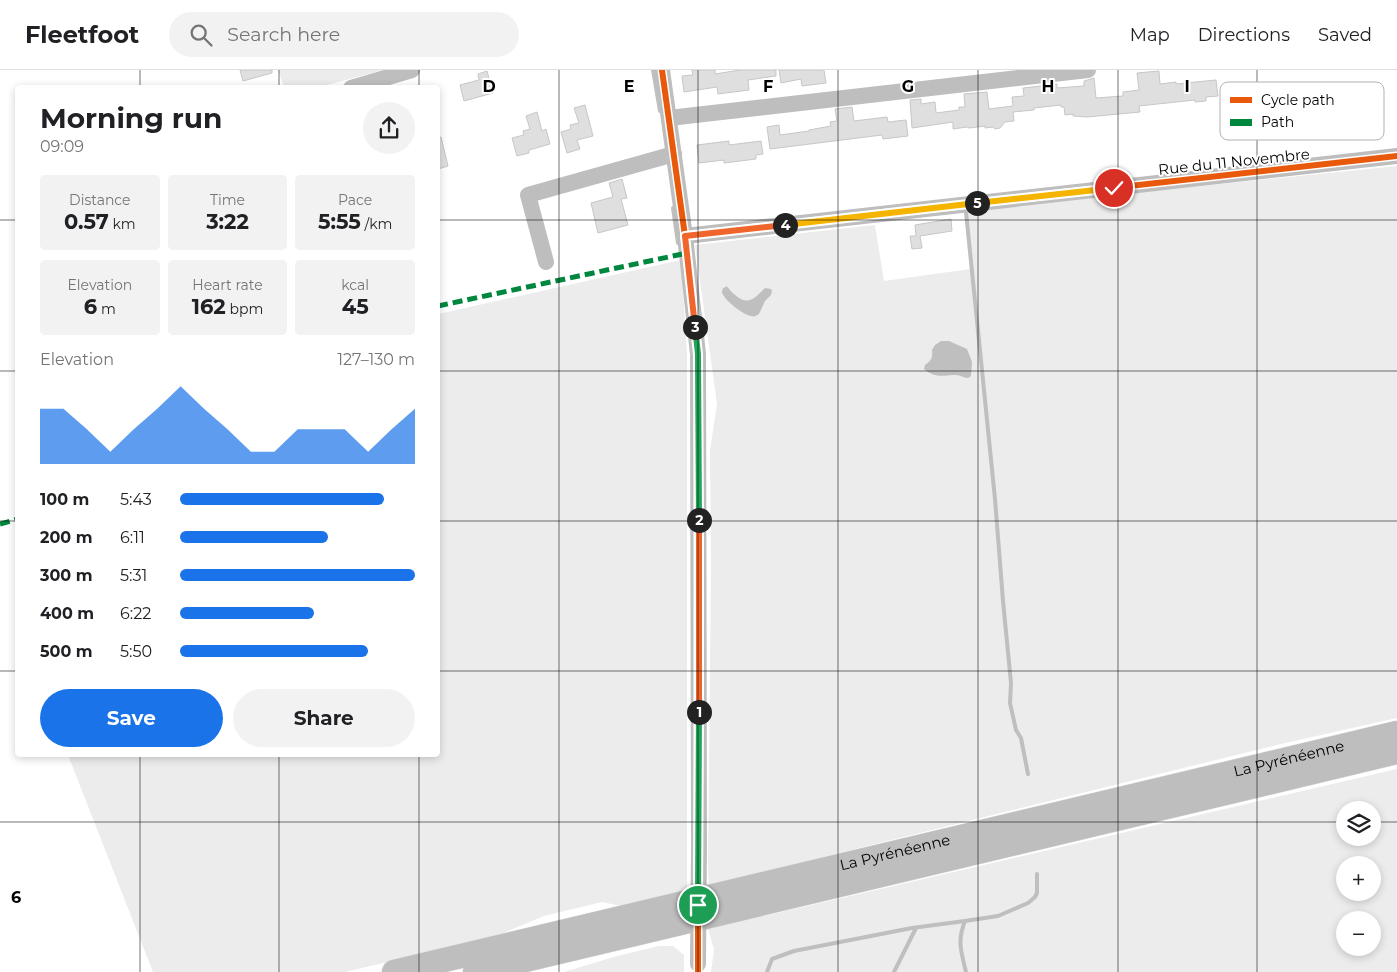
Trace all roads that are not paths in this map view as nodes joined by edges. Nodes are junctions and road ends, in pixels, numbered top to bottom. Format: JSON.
{"nodes":[{"id":1,"x":412,"y":70,"type":"edge"},
{"id":2,"x":662,"y":70,"type":"edge"},
{"id":3,"x":1088,"y":70,"type":"edge"},
{"id":4,"x":361,"y":85,"type":"edge"},
{"id":5,"x":669,"y":118,"type":"junction"},
{"id":6,"x":674,"y":154,"type":"junction"},
{"id":7,"x":1397,"y":156,"type":"edge"},
{"id":8,"x":685,"y":236,"type":"junction"},
{"id":9,"x":546,"y":262,"type":"dead end"},
{"id":10,"x":1397,"y":733,"type":"edge"},
{"id":11,"x":1397,"y":752,"type":"edge"},
{"id":12,"x":698,"y":968,"type":"edge"},
{"id":13,"x":394,"y":972,"type":"edge"},
{"id":14,"x":476,"y":972,"type":"edge"}],
"edges":[{"from":1,"to":4,"type":"street"},
{"from":2,"to":5,"type":"street"},
{"from":3,"to":5,"type":"street"},
{"from":5,"to":6,"type":"street"},
{"from":6,"to":8,"type":"street"},
{"from":6,"to":9,"type":"street"},
{"from":7,"to":8,"type":"street","name":"Rue du 11 Novembre"},
{"from":8,"to":12,"type":"street","bridge":true},
{"from":10,"to":13,"type":"highway","name":"La Pyrénéenne"},
{"from":11,"to":14,"type":"highway","name":"La Pyrénéenne"}]}
